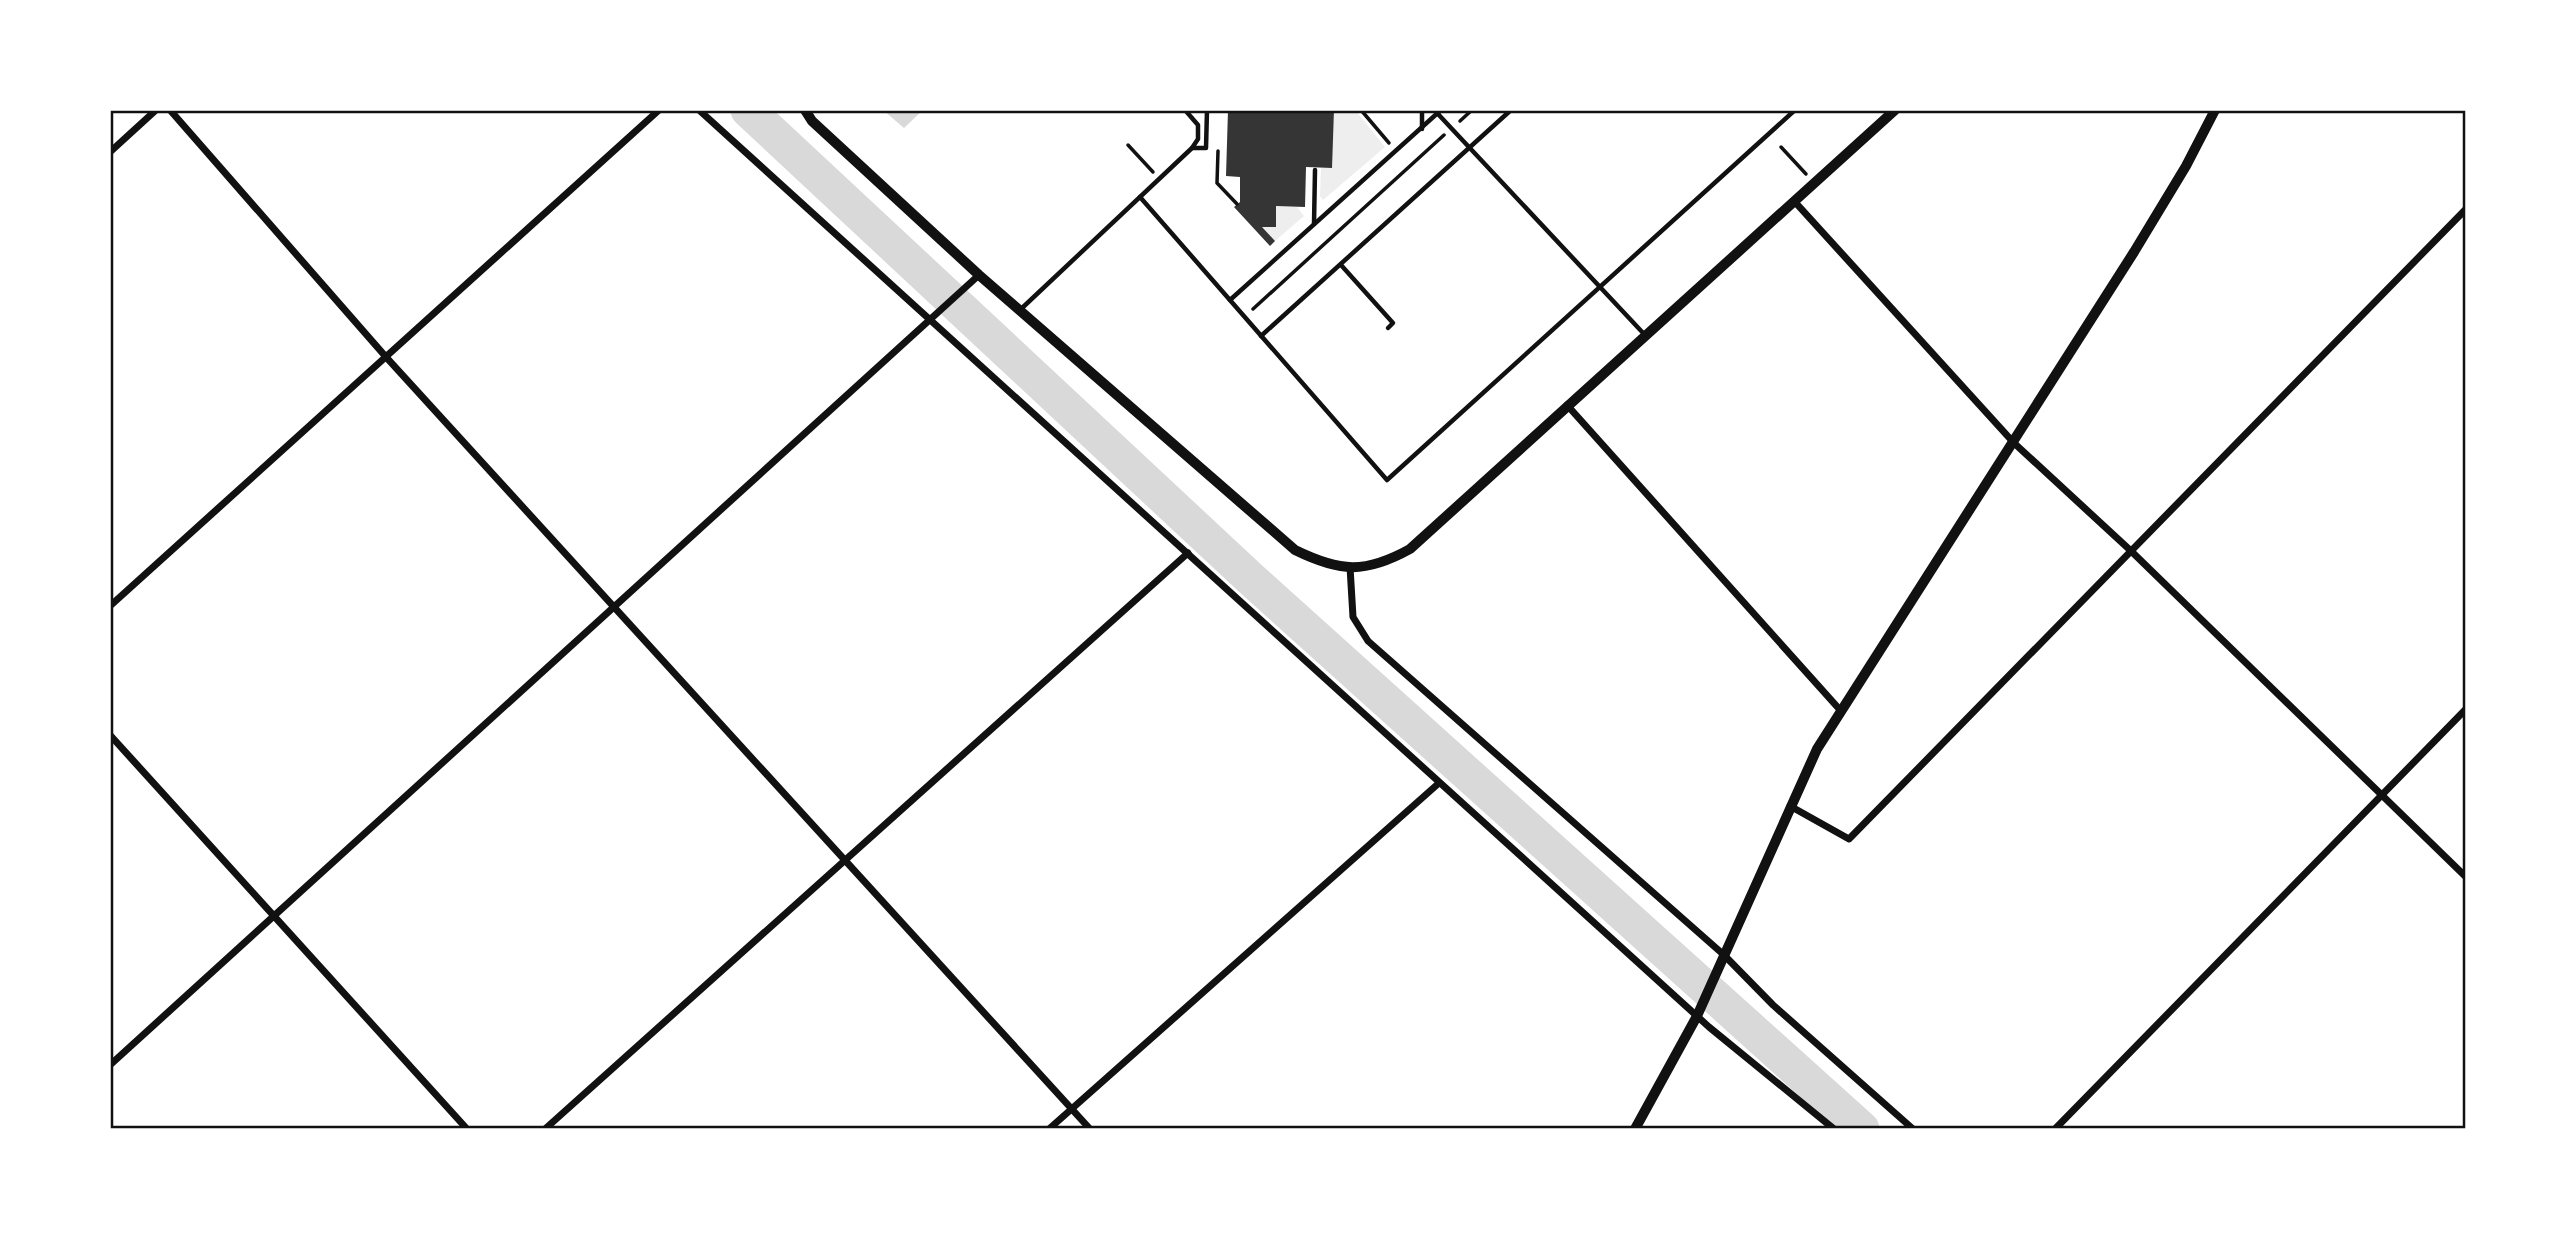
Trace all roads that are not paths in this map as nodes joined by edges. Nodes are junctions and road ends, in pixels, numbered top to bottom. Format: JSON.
{"nodes":[{"id":1,"x":156,"y":110,"type":"edge"},
{"id":2,"x":170,"y":110,"type":"edge"},
{"id":3,"x":659,"y":110,"type":"edge"},
{"id":4,"x":699,"y":110,"type":"edge"},
{"id":5,"x":805,"y":110,"type":"edge"},
{"id":6,"x":1207,"y":110,"type":"edge"},
{"id":7,"x":1422,"y":110,"type":"edge"},
{"id":8,"x":1511,"y":110,"type":"edge"},
{"id":9,"x":1795,"y":110,"type":"edge"},
{"id":10,"x":1895,"y":110,"type":"edge"},
{"id":11,"x":2215,"y":110,"type":"edge"},
{"id":12,"x":1188,"y":111,"type":"edge"},
{"id":13,"x":1440,"y":112,"type":"edge"},
{"id":14,"x":1422,"y":129,"type":"junction"},
{"id":15,"x":1192,"y":148,"type":"junction"},
{"id":16,"x":1469,"y":148,"type":"junction"},
{"id":17,"x":110,"y":152,"type":"edge"},
{"id":18,"x":1315,"y":170,"type":"dead end"},
{"id":19,"x":1140,"y":197,"type":"junction"},
{"id":20,"x":1795,"y":202,"type":"junction"},
{"id":21,"x":2466,"y":209,"type":"edge"},
{"id":22,"x":1314,"y":224,"type":"junction"},
{"id":23,"x":1340,"y":265,"type":"junction"},
{"id":24,"x":978,"y":275,"type":"junction"},
{"id":25,"x":1600,"y":287,"type":"junction"},
{"id":26,"x":1230,"y":300,"type":"junction"},
{"id":27,"x":1020,"y":310,"type":"junction"},
{"id":28,"x":928,"y":320,"type":"junction"},
{"id":29,"x":1388,"y":328,"type":"dead end"},
{"id":30,"x":1644,"y":335,"type":"junction"},
{"id":31,"x":1261,"y":336,"type":"junction"},
{"id":32,"x":386,"y":357,"type":"junction"},
{"id":33,"x":1567,"y":405,"type":"junction"},
{"id":34,"x":2014,"y":443,"type":"junction"},
{"id":35,"x":2130,"y":550,"type":"junction"},
{"id":36,"x":1188,"y":553,"type":"junction"},
{"id":37,"x":1350,"y":567,"type":"junction"},
{"id":38,"x":110,"y":606,"type":"edge"},
{"id":39,"x":612,"y":606,"type":"junction"},
{"id":40,"x":2466,"y":709,"type":"edge"},
{"id":41,"x":1842,"y":711,"type":"junction"},
{"id":42,"x":110,"y":735,"type":"edge"},
{"id":43,"x":1439,"y":783,"type":"junction"},
{"id":44,"x":2380,"y":797,"type":"junction"},
{"id":45,"x":1789,"y":806,"type":"junction"},
{"id":46,"x":846,"y":860,"type":"junction"},
{"id":47,"x":2466,"y":877,"type":"edge"},
{"id":48,"x":272,"y":914,"type":"junction"},
{"id":49,"x":1722,"y":959,"type":"junction"},
{"id":50,"x":1697,"y":1016,"type":"junction"},
{"id":51,"x":110,"y":1065,"type":"edge"},
{"id":52,"x":1072,"y":1108,"type":"junction"},
{"id":53,"x":467,"y":1129,"type":"edge"},
{"id":54,"x":545,"y":1129,"type":"edge"},
{"id":55,"x":1049,"y":1129,"type":"edge"},
{"id":56,"x":1090,"y":1129,"type":"edge"},
{"id":57,"x":1635,"y":1129,"type":"edge"},
{"id":58,"x":1834,"y":1129,"type":"edge"},
{"id":59,"x":1913,"y":1129,"type":"edge"},
{"id":60,"x":2055,"y":1129,"type":"edge"}],
"edges":[{"from":1,"to":17,"type":"street"},
{"from":2,"to":32,"type":"street"},
{"from":3,"to":32,"type":"street"},
{"from":4,"to":28,"type":"street"},
{"from":5,"to":24,"type":"street"},
{"from":6,"to":15,"type":"lane"},
{"from":7,"to":14,"type":"lane"},
{"from":8,"to":16,"type":"lane"},
{"from":9,"to":25,"type":"lane"},
{"from":10,"to":20,"type":"street"},
{"from":11,"to":34,"type":"street"},
{"from":12,"to":15,"type":"lane"},
{"from":13,"to":14,"type":"lane"},
{"from":13,"to":16,"type":"lane"},
{"from":14,"to":22,"type":"lane"},
{"from":15,"to":19,"type":"lane"},
{"from":16,"to":23,"type":"lane"},
{"from":16,"to":25,"type":"lane"},
{"from":18,"to":22,"type":"lane"},
{"from":19,"to":26,"type":"lane"},
{"from":19,"to":27,"type":"lane"},
{"from":20,"to":30,"type":"street"},
{"from":20,"to":34,"type":"street"},
{"from":21,"to":35,"type":"street"},
{"from":22,"to":26,"type":"lane"},
{"from":23,"to":29,"type":"lane"},
{"from":23,"to":31,"type":"lane"},
{"from":24,"to":27,"type":"street"},
{"from":24,"to":28,"type":"street"},
{"from":25,"to":30,"type":"lane"},
{"from":25,"to":31,"type":"lane"},
{"from":26,"to":31,"type":"lane"},
{"from":27,"to":37,"type":"street"},
{"from":28,"to":36,"type":"street"},
{"from":28,"to":39,"type":"street"},
{"from":30,"to":33,"type":"street"},
{"from":32,"to":38,"type":"street"},
{"from":32,"to":39,"type":"street"},
{"from":33,"to":37,"type":"street"},
{"from":33,"to":41,"type":"street"},
{"from":34,"to":35,"type":"street"},
{"from":34,"to":41,"type":"street"},
{"from":35,"to":44,"type":"street"},
{"from":35,"to":45,"type":"street"},
{"from":36,"to":43,"type":"street"},
{"from":36,"to":46,"type":"street"},
{"from":37,"to":49,"type":"street"},
{"from":39,"to":46,"type":"street"},
{"from":39,"to":48,"type":"street"},
{"from":40,"to":44,"type":"street"},
{"from":41,"to":45,"type":"street"},
{"from":42,"to":48,"type":"street"},
{"from":43,"to":50,"type":"street"},
{"from":43,"to":52,"type":"street"},
{"from":44,"to":47,"type":"street"},
{"from":44,"to":60,"type":"street"},
{"from":45,"to":49,"type":"street"},
{"from":46,"to":52,"type":"street"},
{"from":46,"to":54,"type":"street"},
{"from":48,"to":51,"type":"street"},
{"from":48,"to":53,"type":"street"},
{"from":49,"to":50,"type":"street"},
{"from":49,"to":59,"type":"street"},
{"from":50,"to":57,"type":"street"},
{"from":50,"to":58,"type":"street"},
{"from":52,"to":55,"type":"street"},
{"from":52,"to":56,"type":"street"}]}
